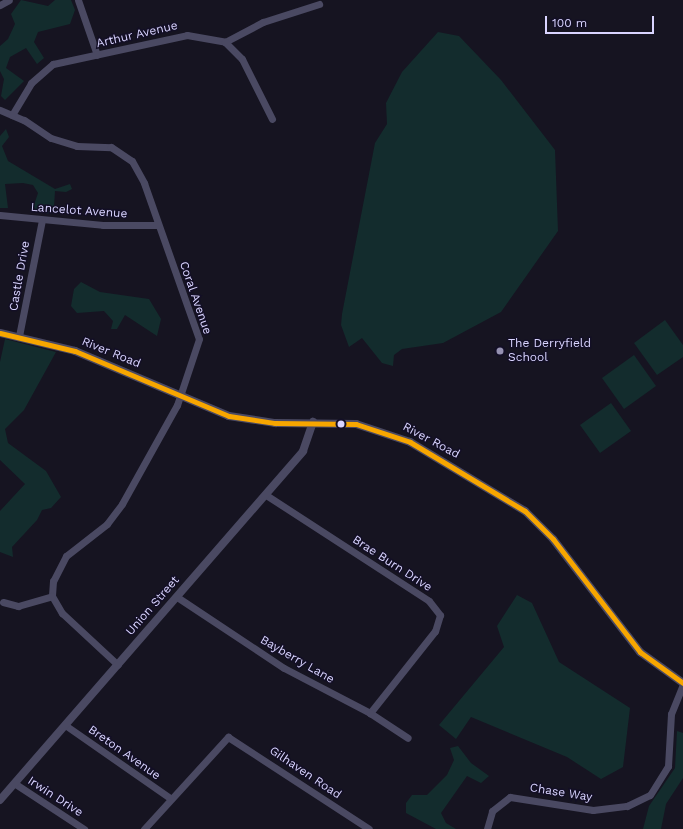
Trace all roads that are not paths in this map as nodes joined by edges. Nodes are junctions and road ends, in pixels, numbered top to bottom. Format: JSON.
{"nodes":[{"id":1,"x":9,"y":0,"type":"edge"},
{"id":2,"x":78,"y":0,"type":"edge"},
{"id":3,"x":319,"y":4,"type":"dead end"},
{"id":4,"x":0,"y":5,"type":"edge"},
{"id":5,"x":225,"y":42,"type":"junction"},
{"id":6,"x":97,"y":55,"type":"junction"},
{"id":7,"x":0,"y":110,"type":"edge"},
{"id":8,"x":12,"y":115,"type":"junction"},
{"id":9,"x":272,"y":119,"type":"dead end"},
{"id":10,"x":0,"y":216,"type":"edge"},
{"id":11,"x":42,"y":220,"type":"junction"},
{"id":12,"x":158,"y":225,"type":"junction"},
{"id":13,"x":0,"y":333,"type":"edge"},
{"id":14,"x":19,"y":336,"type":"junction"},
{"id":15,"x":179,"y":396,"type":"junction"},
{"id":16,"x":313,"y":422,"type":"junction"},
{"id":17,"x":266,"y":496,"type":"junction"},
{"id":18,"x":52,"y":596,"type":"junction"},
{"id":19,"x":177,"y":597,"type":"junction"},
{"id":20,"x":3,"y":602,"type":"dead end"},
{"id":21,"x":118,"y":665,"type":"junction"},
{"id":22,"x":683,"y":684,"type":"edge"},
{"id":23,"x":370,"y":713,"type":"junction"},
{"id":24,"x":64,"y":725,"type":"junction"},
{"id":25,"x":408,"y":738,"type":"dead end"},
{"id":26,"x":14,"y":783,"type":"junction"},
{"id":27,"x":170,"y":798,"type":"junction"},
{"id":28,"x":0,"y":800,"type":"edge"},
{"id":29,"x":84,"y":829,"type":"edge"},
{"id":30,"x":144,"y":829,"type":"edge"},
{"id":31,"x":369,"y":829,"type":"edge"},
{"id":32,"x":487,"y":829,"type":"edge"}],
"edges":[{"from":1,"to":4,"type":"street"},
{"from":2,"to":6,"type":"street"},
{"from":3,"to":5,"type":"street"},
{"from":5,"to":6,"type":"street","name":"Arthur Avenue"},
{"from":5,"to":9,"type":"street"},
{"from":6,"to":8,"type":"street","name":"Arthur Avenue"},
{"from":7,"to":8,"type":"street","name":"Coral Avenue"},
{"from":8,"to":12,"type":"street","name":"Coral Avenue"},
{"from":10,"to":11,"type":"street","name":"Lancelot Avenue"},
{"from":11,"to":12,"type":"street","name":"Lancelot Avenue"},
{"from":11,"to":14,"type":"street","name":"Castle Drive"},
{"from":12,"to":15,"type":"street","name":"Coral Avenue"},
{"from":13,"to":14,"type":"street","name":"River Road"},
{"from":14,"to":15,"type":"street","name":"River Road"},
{"from":15,"to":16,"type":"street","name":"River Road"},
{"from":15,"to":18,"type":"street","name":"Coral Avenue"},
{"from":16,"to":17,"type":"street","name":"Union Street"},
{"from":16,"to":22,"type":"street","name":"River Road"},
{"from":17,"to":19,"type":"street","name":"Union Street"},
{"from":17,"to":23,"type":"street","name":"Brae Burn Drive"},
{"from":18,"to":20,"type":"street"},
{"from":18,"to":21,"type":"street"},
{"from":19,"to":21,"type":"street","name":"Union Street"},
{"from":19,"to":23,"type":"street","name":"Bayberry Lane"},
{"from":21,"to":24,"type":"street","name":"Union Street"},
{"from":22,"to":32,"type":"street","name":"Chase Way"},
{"from":23,"to":25,"type":"street","name":"Bayberry Lane"},
{"from":24,"to":26,"type":"street","name":"Union Street"},
{"from":24,"to":27,"type":"street","name":"Breton Avenue"},
{"from":26,"to":28,"type":"street","name":"Union Street"},
{"from":26,"to":29,"type":"street","name":"Irwin Drive"},
{"from":27,"to":30,"type":"street"},
{"from":27,"to":31,"type":"street","name":"Gilhaven Road"}]}
